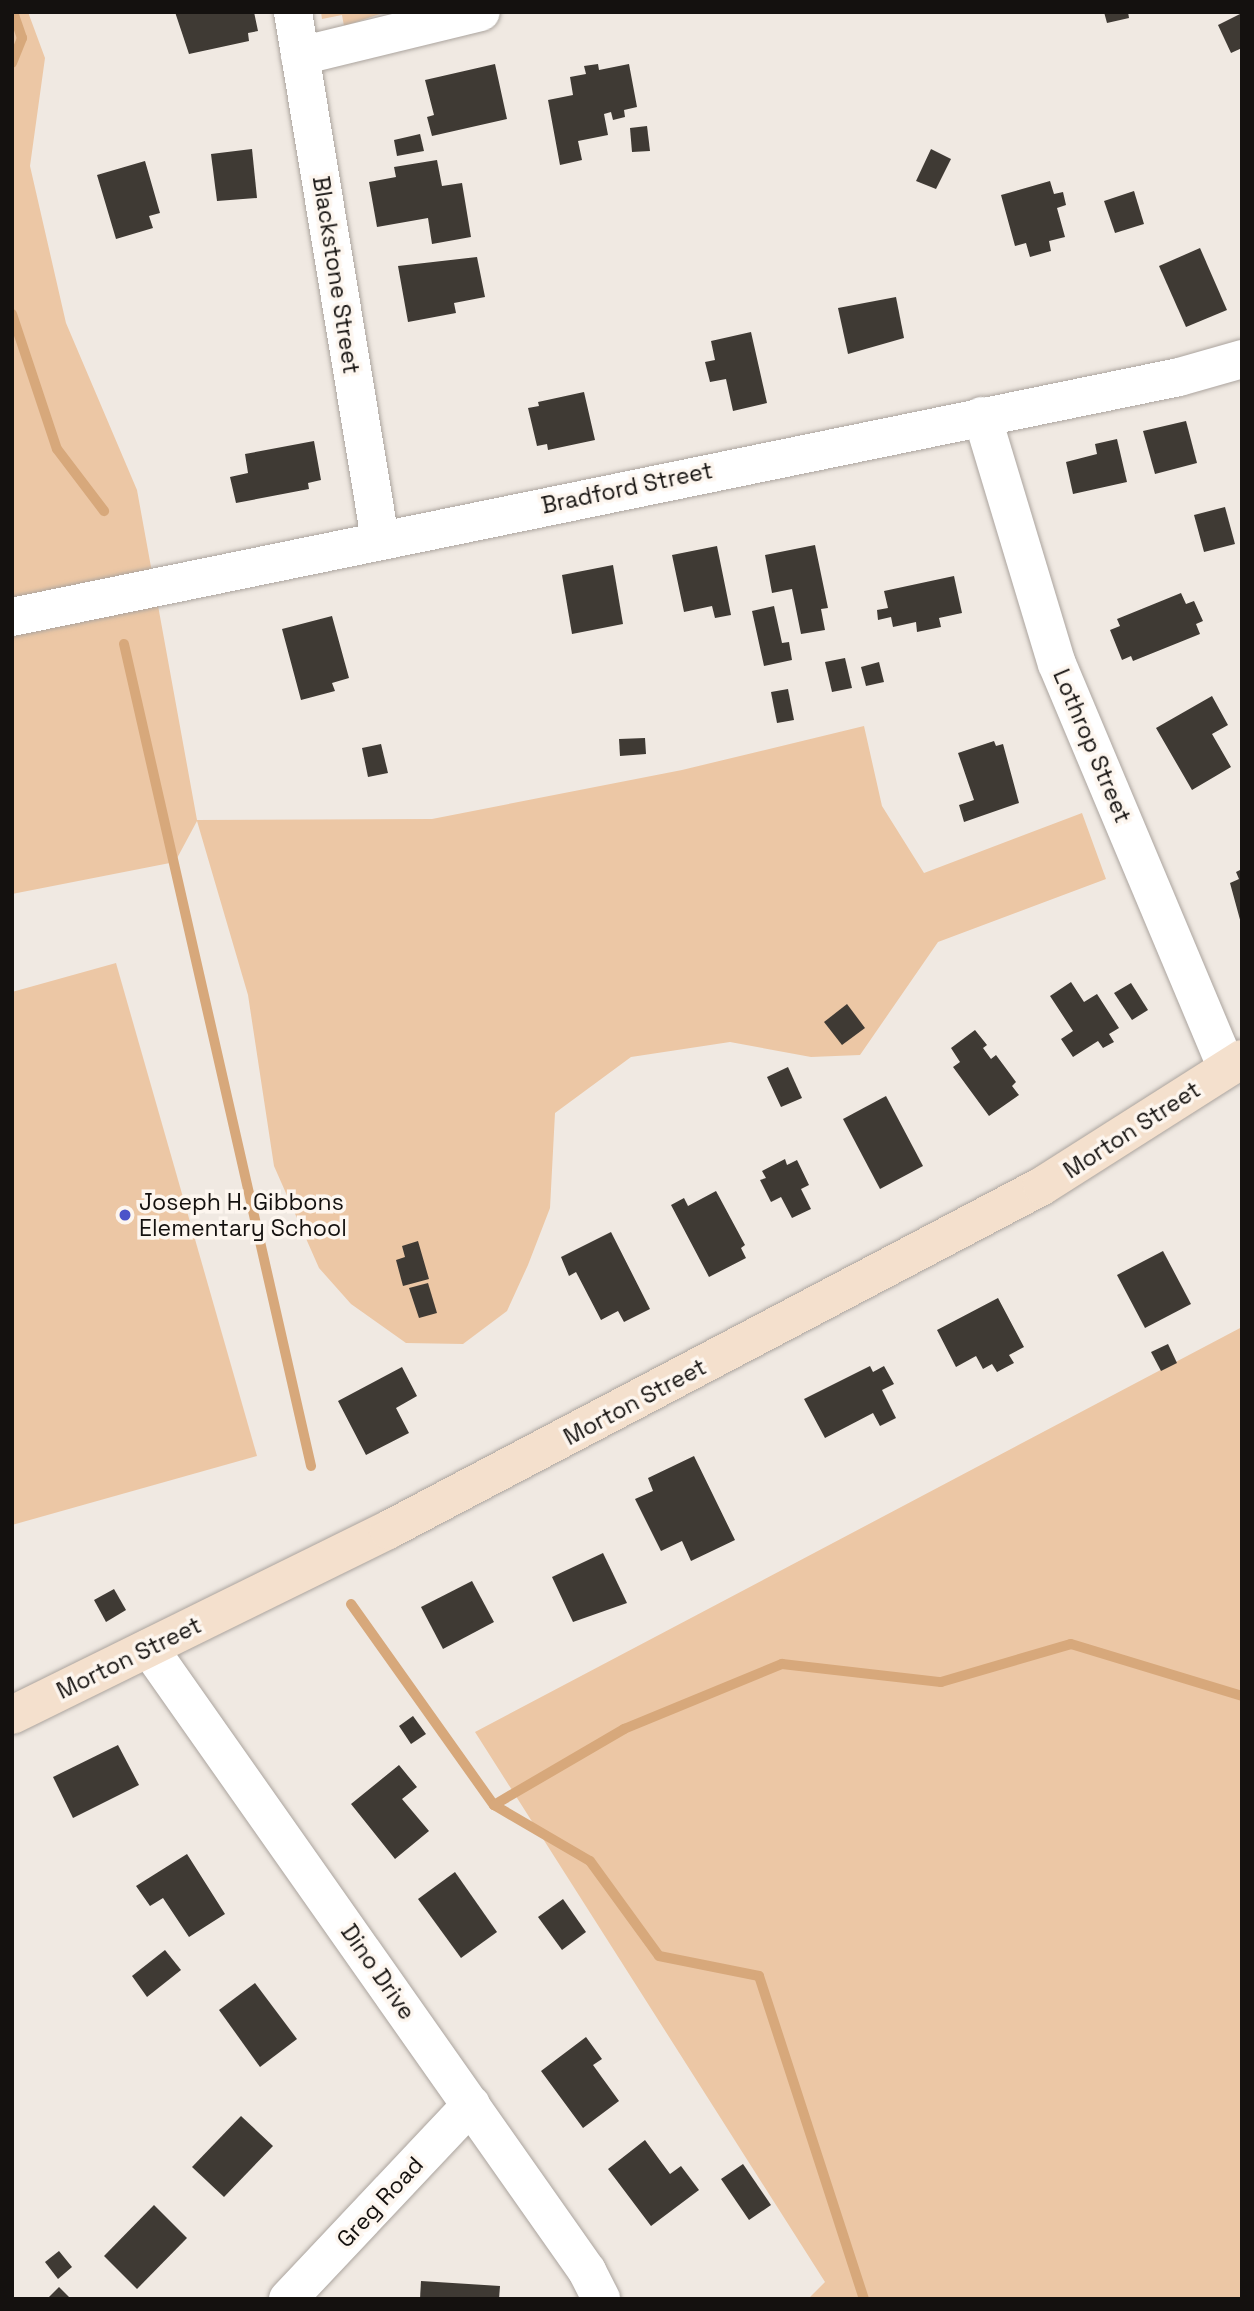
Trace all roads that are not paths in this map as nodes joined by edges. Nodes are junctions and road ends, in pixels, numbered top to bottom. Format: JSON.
{"nodes":[{"id":1,"x":293,"y":12,"type":"edge"},
{"id":2,"x":481,"y":12,"type":"edge"},
{"id":3,"x":300,"y":56,"type":"junction"},
{"id":4,"x":1242,"y":359,"type":"edge"},
{"id":5,"x":982,"y":416,"type":"junction"},
{"id":6,"x":380,"y":538,"type":"junction"},
{"id":7,"x":12,"y":617,"type":"edge"},
{"id":8,"x":1234,"y":1063,"type":"edge"},
{"id":9,"x":149,"y":1648,"type":"junction"},
{"id":10,"x":12,"y":1715,"type":"edge"},
{"id":11,"x":471,"y":2105,"type":"junction"},
{"id":12,"x":288,"y":2299,"type":"edge"},
{"id":13,"x":601,"y":2299,"type":"edge"}],
"edges":[{"from":1,"to":3,"type":"street","name":"Blackstone Street"},
{"from":2,"to":3,"type":"street"},
{"from":3,"to":6,"type":"street","name":"Blackstone Street"},
{"from":4,"to":5,"type":"street","name":"Bradford Street"},
{"from":5,"to":6,"type":"street","name":"Bradford Street"},
{"from":5,"to":8,"type":"street","name":"Lothrop Street"},
{"from":6,"to":7,"type":"street","name":"Bradford Street"},
{"from":8,"to":9,"type":"street","name":"Morton Street"},
{"from":9,"to":10,"type":"street","name":"Morton Street"},
{"from":9,"to":11,"type":"street","name":"Dino Drive"},
{"from":11,"to":12,"type":"street","name":"Greg Road"},
{"from":11,"to":13,"type":"street","name":"Dino Drive"}]}
